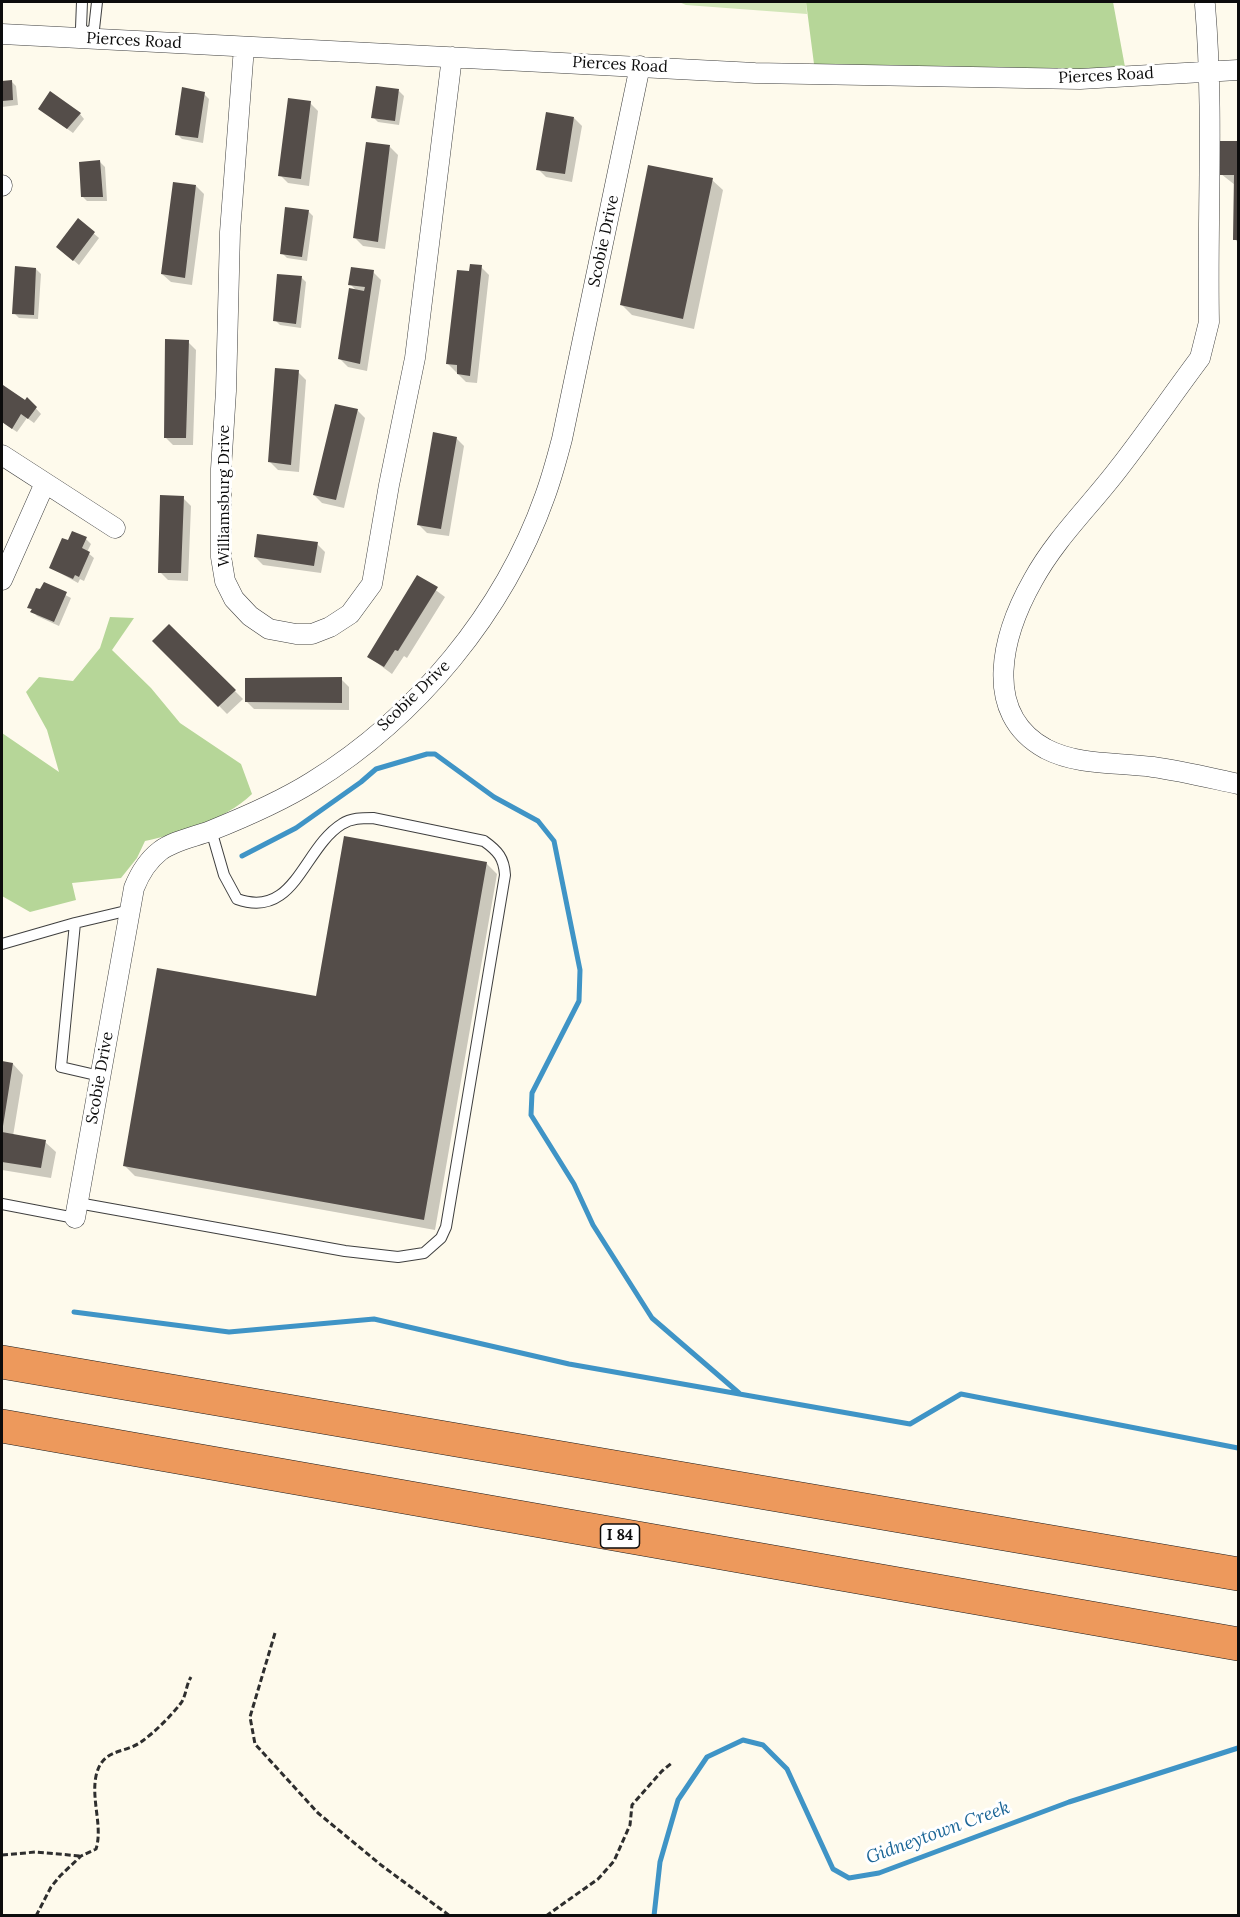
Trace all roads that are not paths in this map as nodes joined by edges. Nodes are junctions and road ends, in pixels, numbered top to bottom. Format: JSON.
{"nodes":[{"id":1,"x":82,"y":2,"type":"edge"},
{"id":2,"x":97,"y":2,"type":"edge"},
{"id":3,"x":1204,"y":3,"type":"edge"},
{"id":4,"x":2,"y":34,"type":"edge"},
{"id":5,"x":86,"y":36,"type":"junction"},
{"id":6,"x":244,"y":47,"type":"junction"},
{"id":7,"x":452,"y":57,"type":"junction"},
{"id":8,"x":640,"y":66,"type":"junction"},
{"id":9,"x":1210,"y":70,"type":"junction"},
{"id":10,"x":1239,"y":70,"type":"edge"},
{"id":11,"x":2,"y":455,"type":"edge"},
{"id":12,"x":45,"y":483,"type":"junction"},
{"id":13,"x":115,"y":528,"type":"dead end"},
{"id":14,"x":2,"y":580,"type":"edge"},
{"id":15,"x":1239,"y":784,"type":"edge"},
{"id":16,"x":211,"y":830,"type":"junction"},
{"id":17,"x":130,"y":910,"type":"junction"},
{"id":18,"x":75,"y":923,"type":"junction"},
{"id":19,"x":2,"y":944,"type":"edge"},
{"id":20,"x":100,"y":1076,"type":"junction"},
{"id":21,"x":2,"y":1204,"type":"edge"},
{"id":22,"x":76,"y":1211,"type":"junction"},
{"id":23,"x":2,"y":1362,"type":"edge"},
{"id":24,"x":2,"y":1426,"type":"edge"},
{"id":25,"x":1239,"y":1574,"type":"edge"},
{"id":26,"x":1239,"y":1644,"type":"edge"}],
"edges":[{"from":1,"to":5,"type":"lane"},
{"from":2,"to":5,"type":"lane"},
{"from":3,"to":9,"type":"street"},
{"from":4,"to":5,"type":"street","name":"Pierces Road"},
{"from":5,"to":6,"type":"street","name":"Pierces Road"},
{"from":6,"to":7,"type":"street","name":"Pierces Road"},
{"from":6,"to":7,"type":"street","name":"Williamsburg Drive"},
{"from":7,"to":8,"type":"street","name":"Pierces Road"},
{"from":8,"to":9,"type":"street","name":"Pierces Road"},
{"from":8,"to":16,"type":"street","name":"Scobie Drive"},
{"from":9,"to":10,"type":"street","name":"Pierces Road"},
{"from":9,"to":15,"type":"street"},
{"from":11,"to":12,"type":"street"},
{"from":12,"to":13,"type":"street"},
{"from":12,"to":14,"type":"street"},
{"from":16,"to":17,"type":"street","name":"Scobie Drive"},
{"from":16,"to":22,"type":"lane"},
{"from":17,"to":18,"type":"lane"},
{"from":17,"to":20,"type":"street","name":"Scobie Drive"},
{"from":18,"to":19,"type":"lane"},
{"from":18,"to":20,"type":"lane"},
{"from":20,"to":22,"type":"street","name":"Scobie Drive"},
{"from":21,"to":22,"type":"lane"},
{"from":23,"to":25,"type":"highway"},
{"from":24,"to":26,"type":"highway","number":"I 84"}]}
